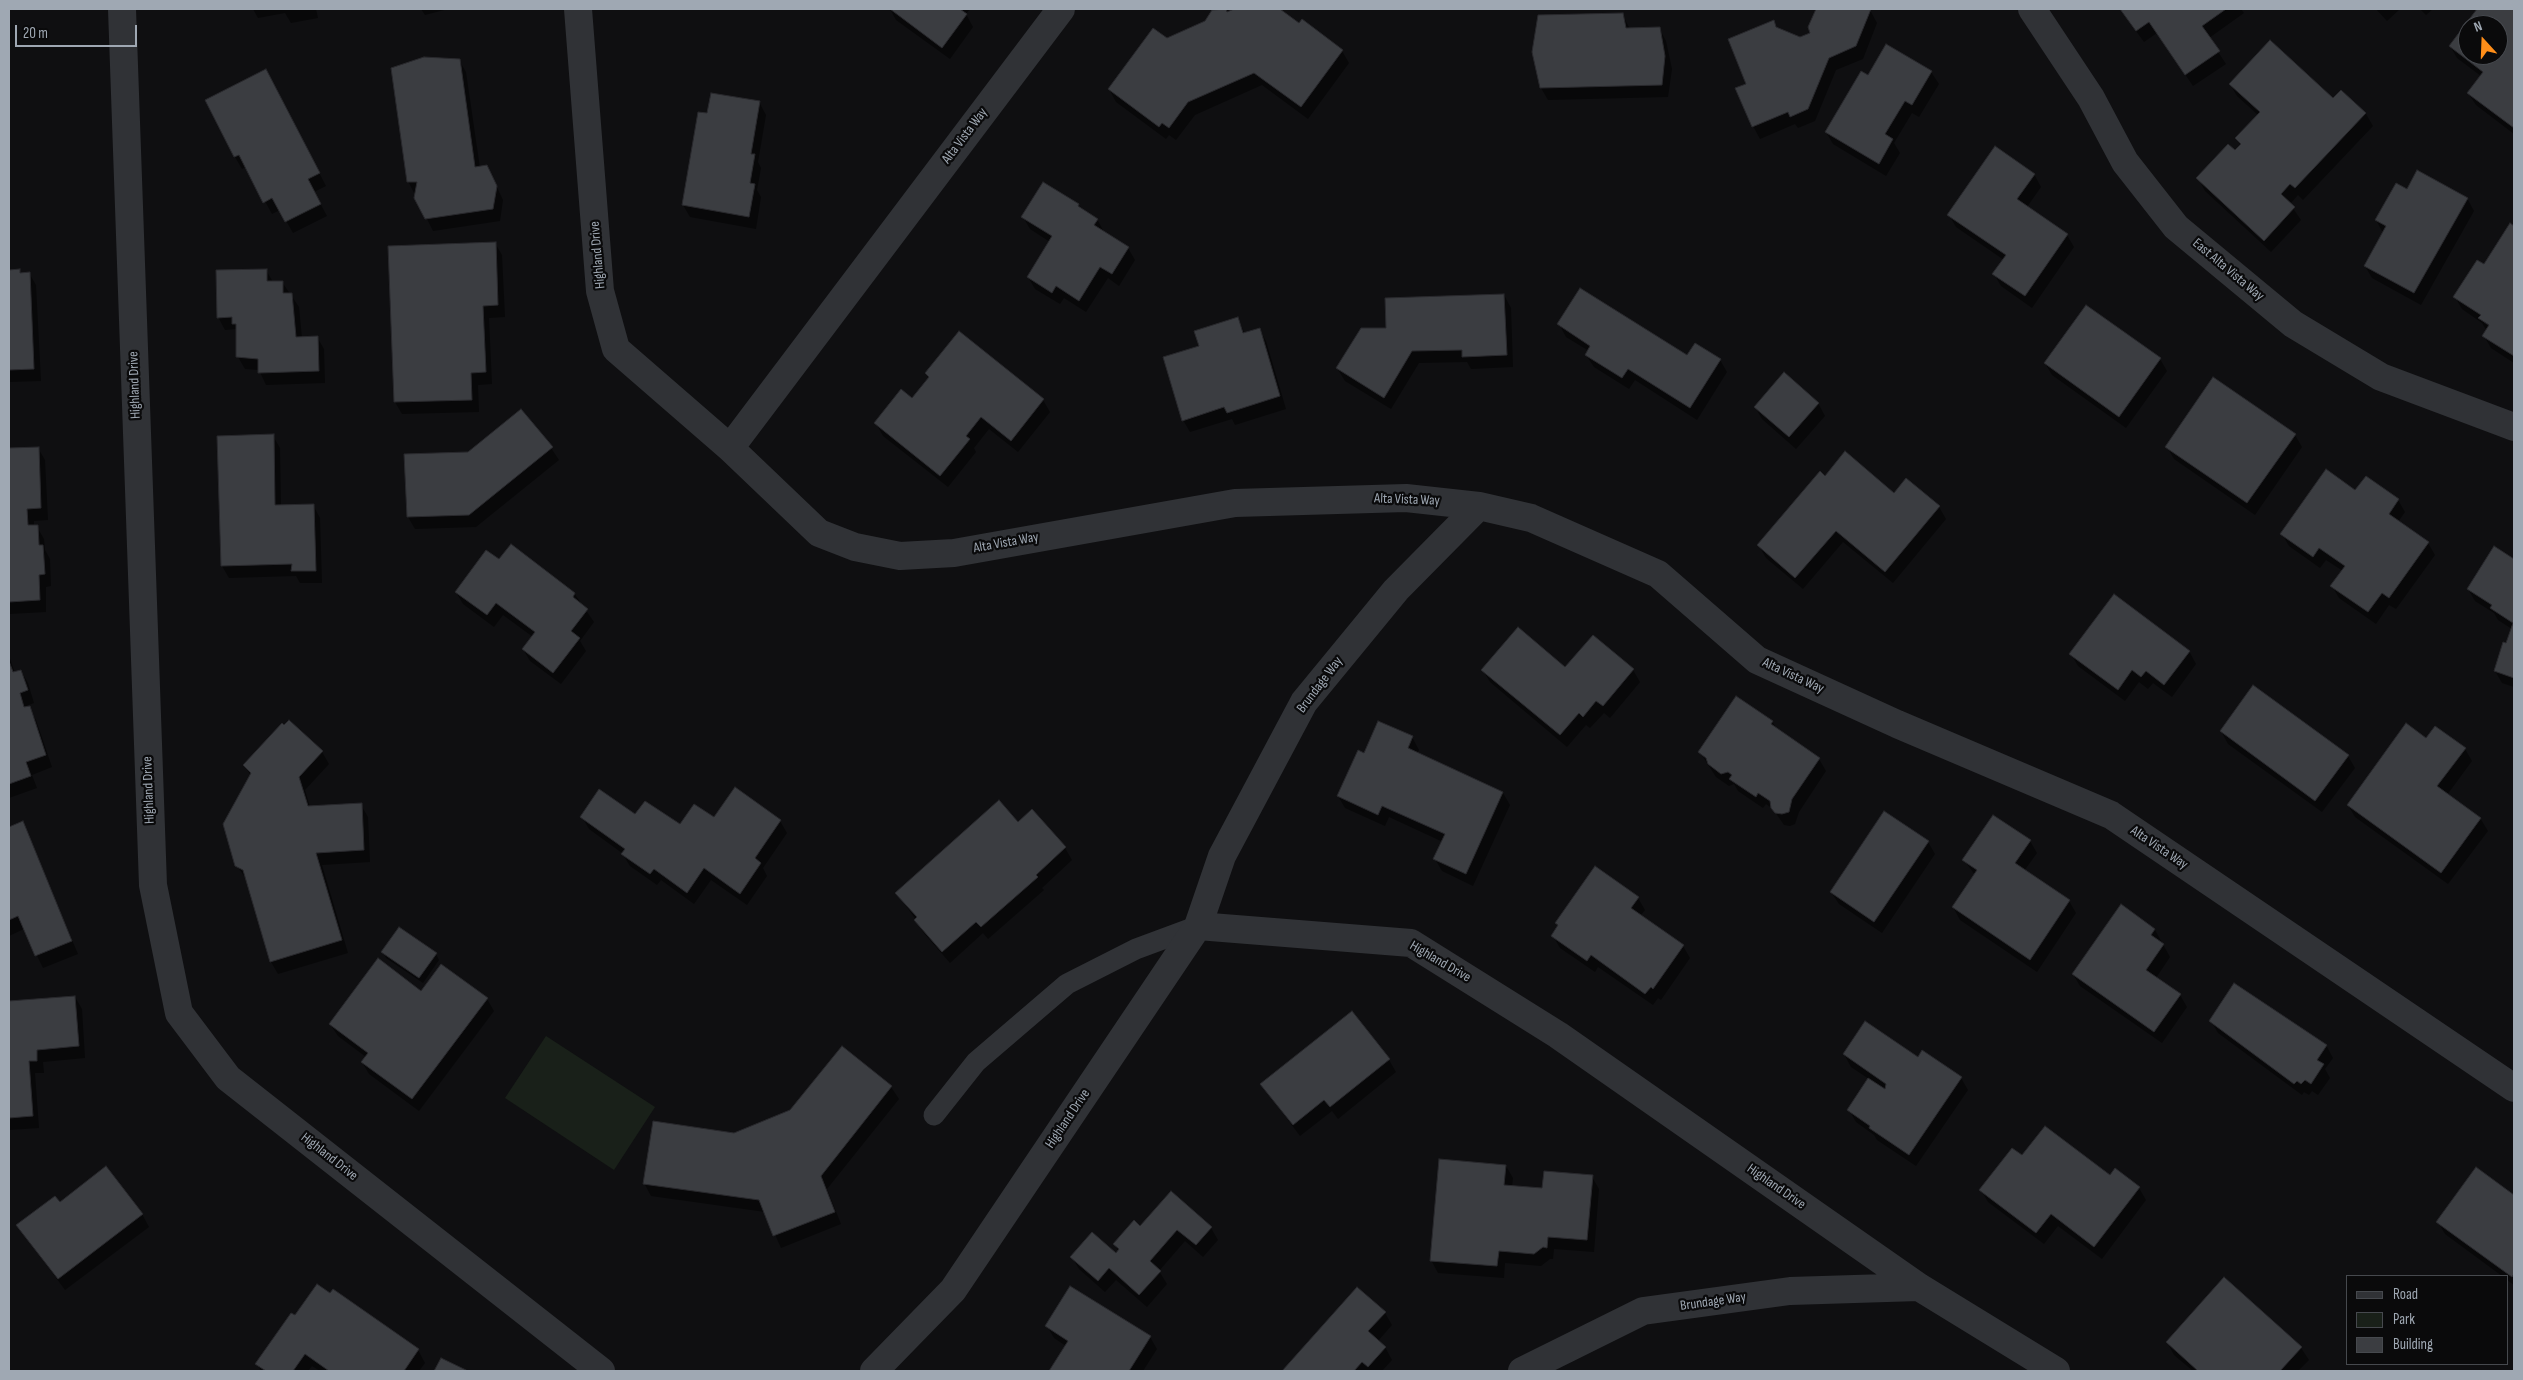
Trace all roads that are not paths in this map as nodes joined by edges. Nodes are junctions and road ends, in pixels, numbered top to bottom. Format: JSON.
{"nodes":[{"id":1,"x":122,"y":9,"type":"edge"},
{"id":2,"x":578,"y":9,"type":"edge"},
{"id":3,"x":1061,"y":9,"type":"edge"},
{"id":4,"x":2032,"y":9,"type":"edge"},
{"id":5,"x":2514,"y":426,"type":"edge"},
{"id":6,"x":730,"y":448,"type":"junction"},
{"id":7,"x":1479,"y":506,"type":"junction"},
{"id":8,"x":1198,"y":926,"type":"junction"},
{"id":9,"x":2514,"y":1088,"type":"edge"},
{"id":10,"x":934,"y":1115,"type":"dead end"},
{"id":11,"x":1919,"y":1286,"type":"junction"},
{"id":12,"x":601,"y":1371,"type":"edge"},
{"id":13,"x":874,"y":1371,"type":"edge"},
{"id":14,"x":1522,"y":1371,"type":"edge"},
{"id":15,"x":2056,"y":1371,"type":"edge"}],
"edges":[{"from":1,"to":12,"type":"street","name":"Highland Drive"},
{"from":2,"to":6,"type":"street","name":"Highland Drive"},
{"from":3,"to":6,"type":"street","name":"Alta Vista Way"},
{"from":4,"to":5,"type":"street","name":"East Alta Vista Way"},
{"from":6,"to":7,"type":"street","name":"Alta Vista Way"},
{"from":7,"to":8,"type":"street","name":"Brundage Way"},
{"from":7,"to":9,"type":"street","name":"Alta Vista Way"},
{"from":8,"to":10,"type":"lane"},
{"from":8,"to":11,"type":"street","name":"Highland Drive"},
{"from":8,"to":13,"type":"street","name":"Highland Drive"},
{"from":11,"to":14,"type":"street","name":"Brundage Way"},
{"from":11,"to":15,"type":"street","name":"Highland Drive"}]}
